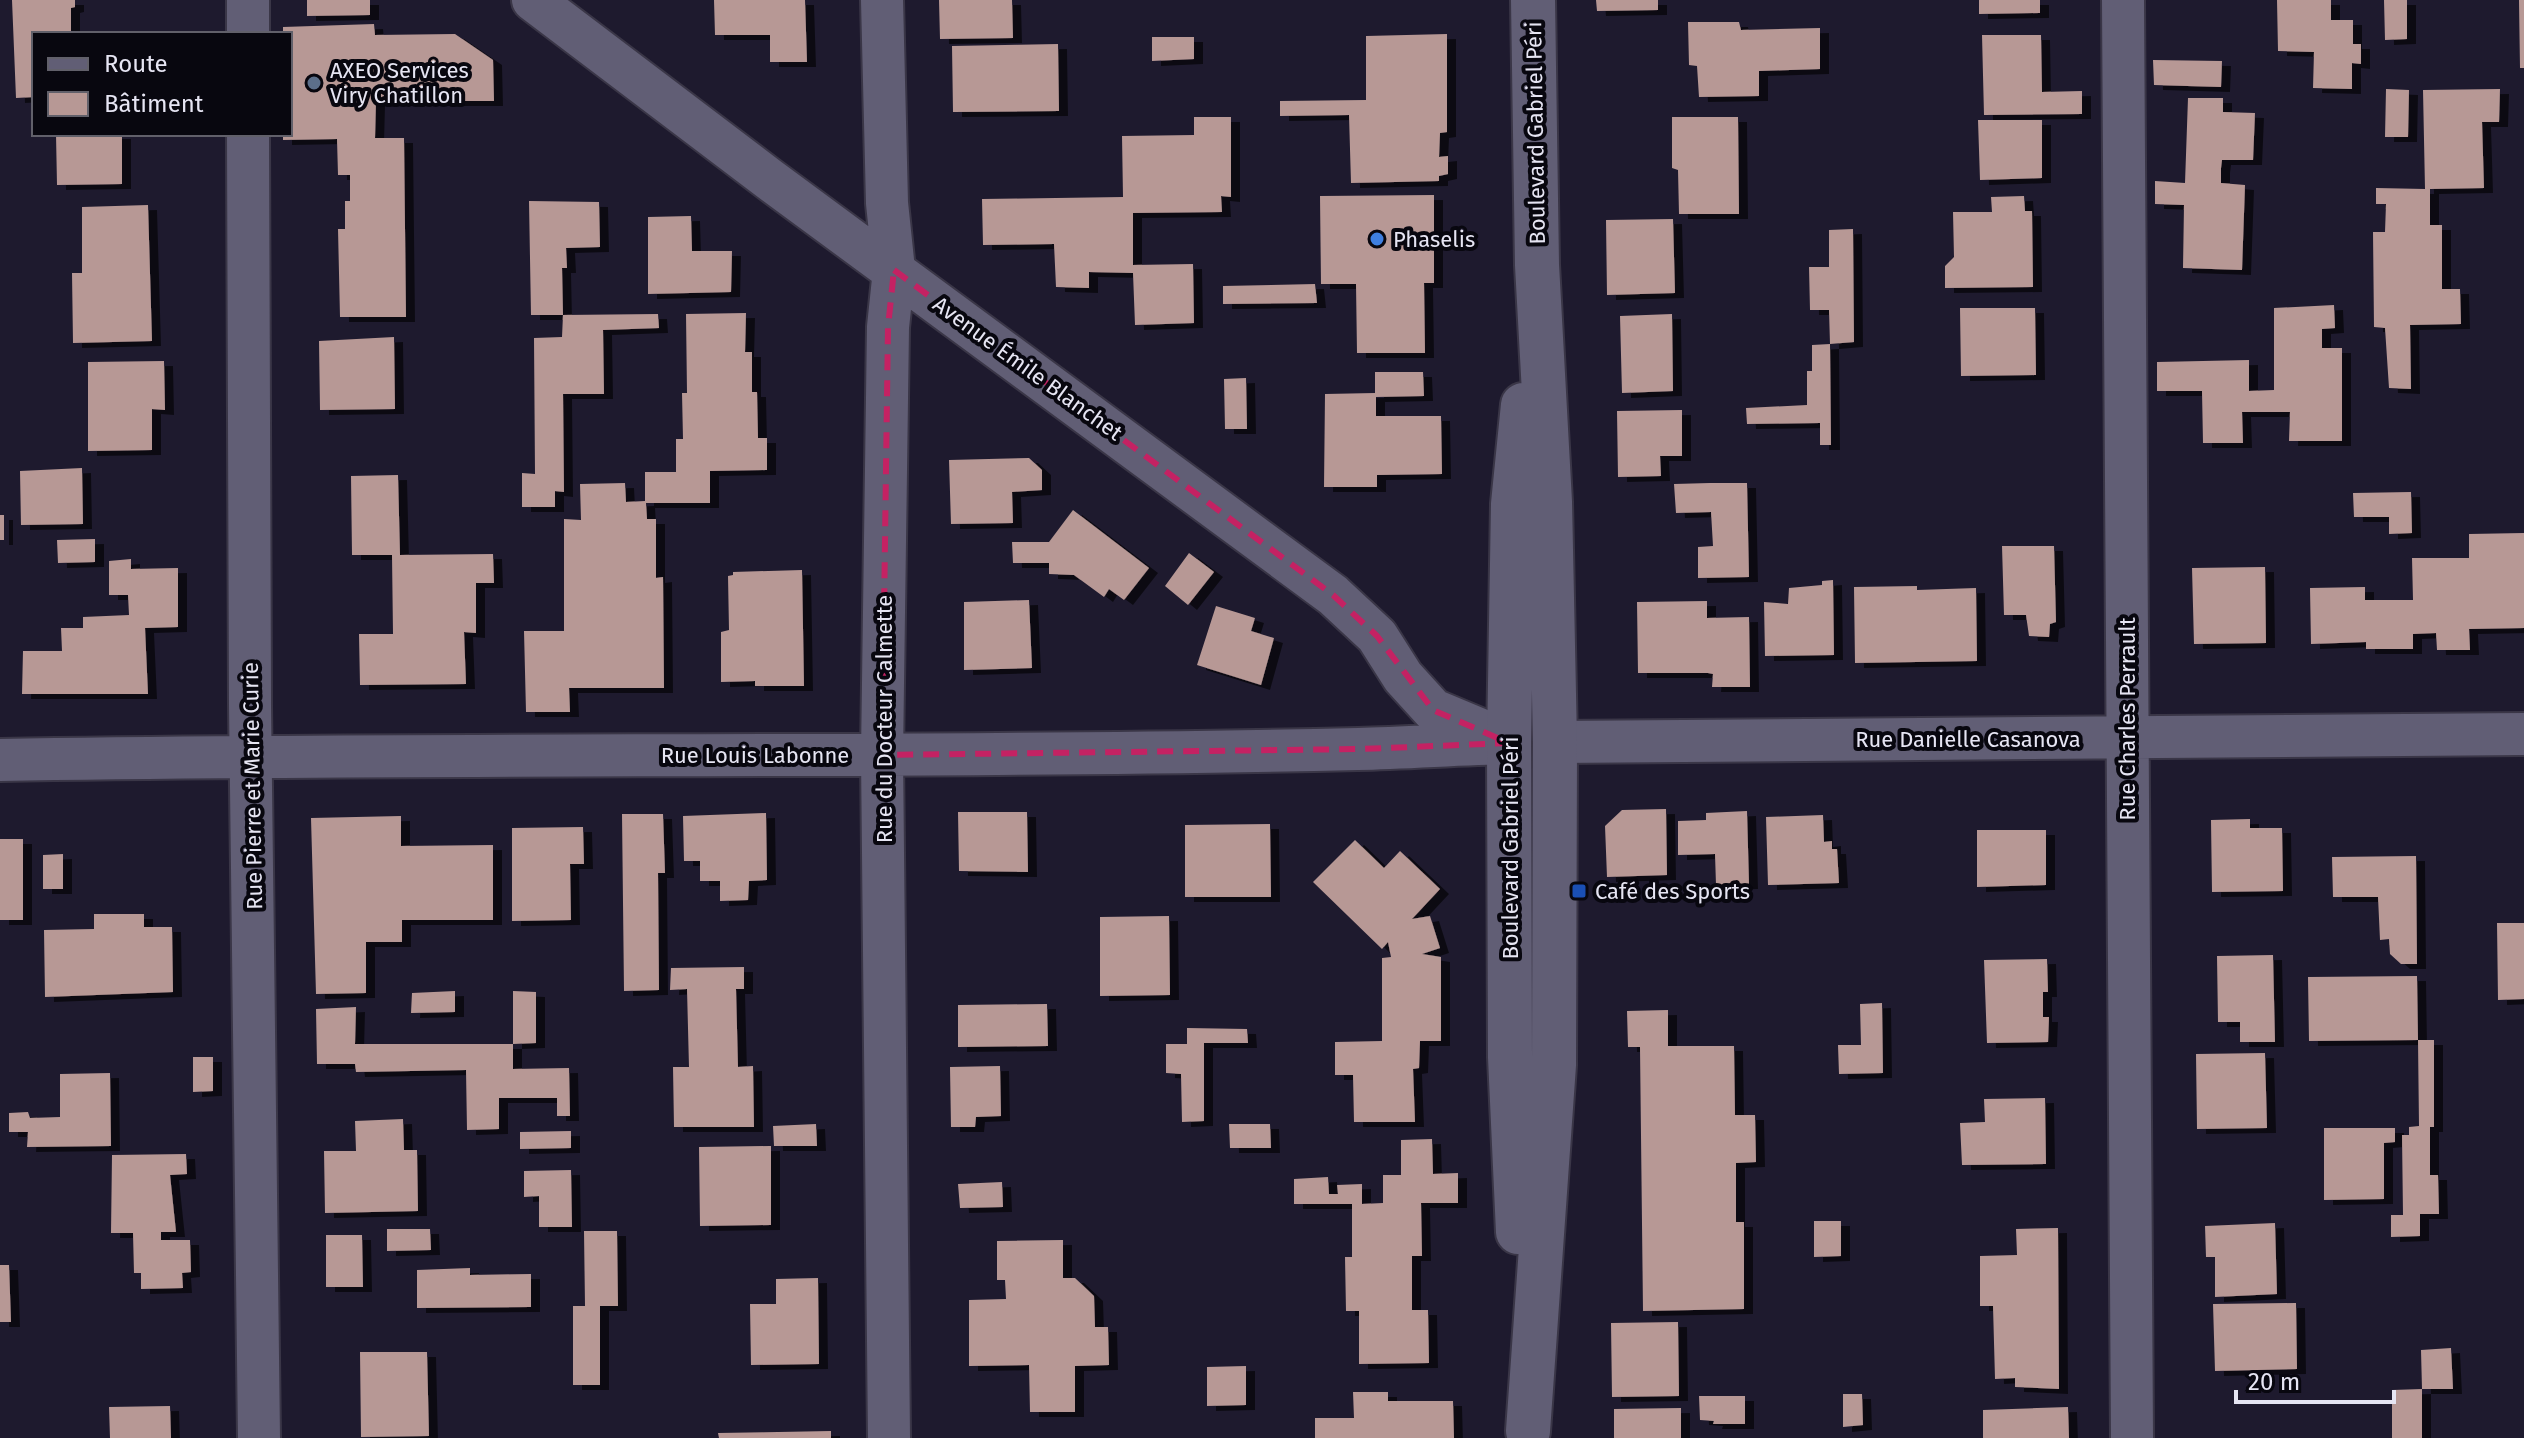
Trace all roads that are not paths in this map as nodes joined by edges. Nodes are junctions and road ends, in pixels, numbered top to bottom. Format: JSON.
{"nodes":[{"id":1,"x":248,"y":0,"type":"edge"},
{"id":2,"x":533,"y":0,"type":"edge"},
{"id":3,"x":882,"y":0,"type":"edge"},
{"id":4,"x":1533,"y":0,"type":"edge"},
{"id":5,"x":2123,"y":0,"type":"edge"},
{"id":6,"x":248,"y":32,"type":"edge"},
{"id":7,"x":248,"y":136,"type":"edge"},
{"id":8,"x":1537,"y":265,"type":"junction"},
{"id":9,"x":894,"y":270,"type":"junction"},
{"id":10,"x":2524,"y":734,"type":"edge"},
{"id":11,"x":2127,"y":738,"type":"junction"},
{"id":12,"x":1555,"y":742,"type":"junction"},
{"id":13,"x":1509,"y":743,"type":"junction"},
{"id":14,"x":252,"y":755,"type":"junction"},
{"id":15,"x":882,"y":755,"type":"junction"},
{"id":16,"x":0,"y":760,"type":"edge"},
{"id":17,"x":1528,"y":1434,"type":"edge"},
{"id":18,"x":259,"y":1438,"type":"edge"},
{"id":19,"x":889,"y":1438,"type":"edge"},
{"id":20,"x":2132,"y":1438,"type":"edge"}],
"edges":[{"from":1,"to":6,"type":"street"},
{"from":2,"to":9,"type":"street","name":"Avenue Émile Blanchet"},
{"from":3,"to":9,"type":"street","name":"Rue du Docteur Calmette"},
{"from":4,"to":8,"type":"main road","name":"Boulevard Gabriel Péri"},
{"from":5,"to":11,"type":"street","name":"Rue Charles Perrault"},
{"from":7,"to":14,"type":"street","name":"Rue Pierre et Marie Curie"},
{"from":8,"to":12,"type":"main road","name":"Boulevard Gabriel Péri"},
{"from":8,"to":13,"type":"main road","name":"Boulevard Gabriel Péri"},
{"from":9,"to":13,"type":"street","name":"Avenue Émile Blanchet"},
{"from":9,"to":15,"type":"street","name":"Rue du Docteur Calmette"},
{"from":10,"to":11,"type":"street","name":"Rue Danielle Casanova"},
{"from":11,"to":12,"type":"street","name":"Rue Danielle Casanova"},
{"from":11,"to":20,"type":"street","name":"Rue Charles Perrault"},
{"from":12,"to":13,"type":"main road"},
{"from":12,"to":17,"type":"main road","name":"Boulevard Gabriel Péri"},
{"from":13,"to":15,"type":"street","name":"Rue Louis Labonne"},
{"from":13,"to":17,"type":"main road","name":"Boulevard Gabriel Péri"},
{"from":14,"to":15,"type":"street","name":"Rue Louis Labonne"},
{"from":14,"to":16,"type":"street","name":"Rue Louis Labonne"},
{"from":14,"to":18,"type":"street","name":"Rue Pierre et Marie Curie"},
{"from":15,"to":19,"type":"street","name":"Rue du Docteur Calmette"}]}
